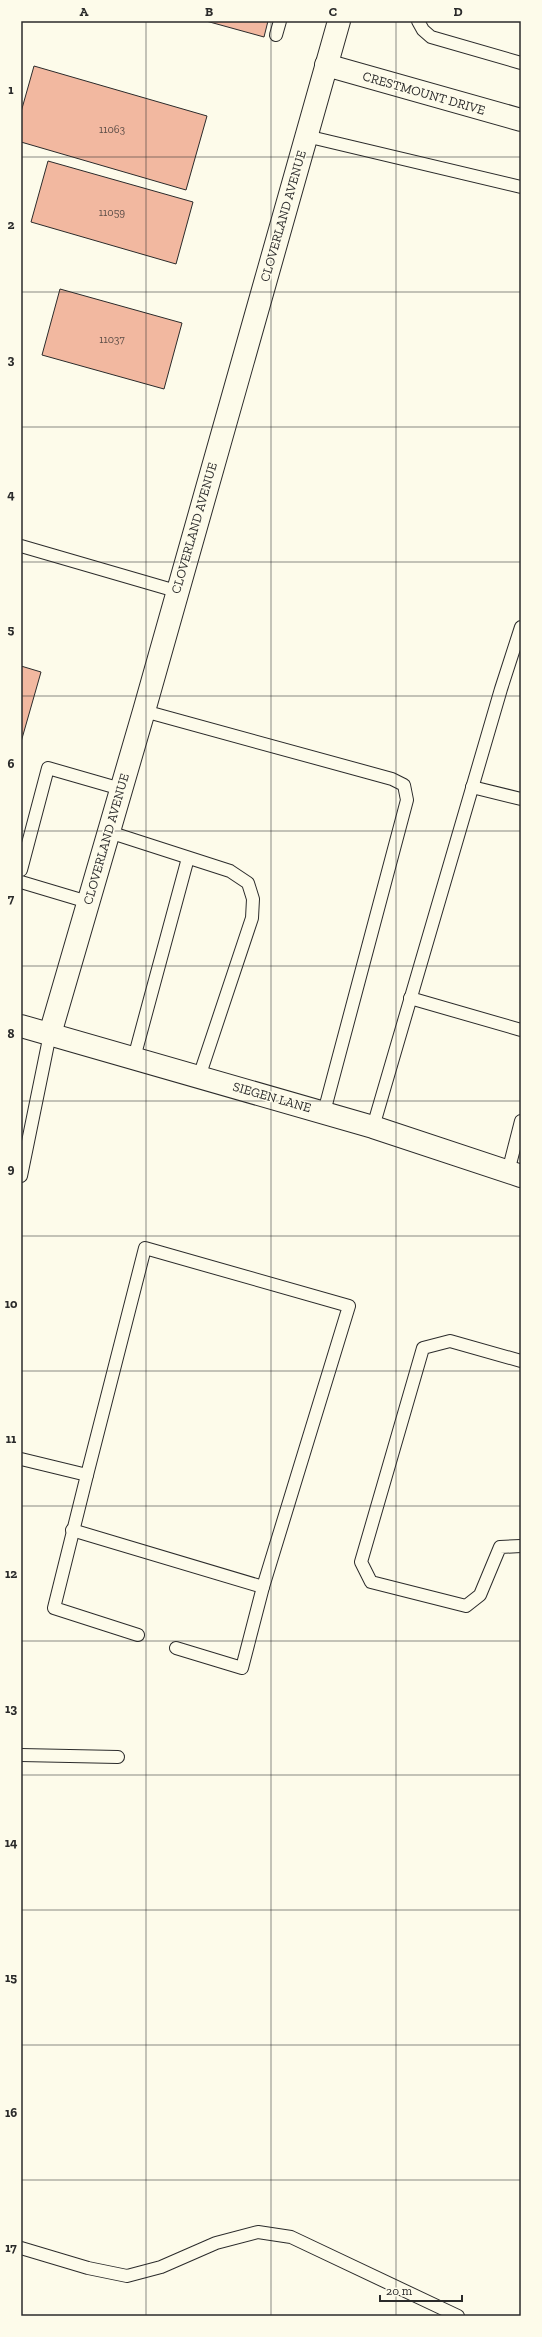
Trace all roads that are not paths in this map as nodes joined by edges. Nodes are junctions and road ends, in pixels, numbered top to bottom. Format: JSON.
{"nodes":[{"id":1,"x":280,"y":21,"type":"edge"},
{"id":2,"x":339,"y":21,"type":"edge"},
{"id":3,"x":418,"y":21,"type":"edge"},
{"id":4,"x":276,"y":35,"type":"dead end"},
{"id":5,"x":521,"y":64,"type":"edge"},
{"id":6,"x":326,"y":65,"type":"junction"},
{"id":7,"x":521,"y":120,"type":"edge"},
{"id":8,"x":306,"y":136,"type":"junction"},
{"id":9,"x":521,"y":187,"type":"edge"},
{"id":10,"x":21,"y":546,"type":"edge"},
{"id":11,"x":176,"y":591,"type":"junction"},
{"id":12,"x":521,"y":627,"type":"edge"},
{"id":13,"x":144,"y":711,"type":"junction"},
{"id":14,"x":472,"y":787,"type":"junction"},
{"id":15,"x":121,"y":789,"type":"junction"},
{"id":16,"x":521,"y":799,"type":"edge"},
{"id":17,"x":109,"y":832,"type":"junction"},
{"id":18,"x":188,"y":858,"type":"junction"},
{"id":19,"x":21,"y":870,"type":"edge"},
{"id":20,"x":21,"y":882,"type":"edge"},
{"id":21,"x":88,"y":902,"type":"junction"},
{"id":22,"x":410,"y":998,"type":"junction"},
{"id":23,"x":21,"y":1026,"type":"edge"},
{"id":24,"x":521,"y":1030,"type":"edge"},
{"id":25,"x":50,"y":1034,"type":"junction"},
{"id":26,"x":134,"y":1058,"type":"junction"},
{"id":27,"x":199,"y":1077,"type":"junction"},
{"id":28,"x":324,"y":1112,"type":"junction"},
{"id":29,"x":521,"y":1121,"type":"edge"},
{"id":30,"x":373,"y":1127,"type":"junction"},
{"id":31,"x":515,"y":1174,"type":"edge"},
{"id":32,"x":21,"y":1176,"type":"edge"},
{"id":33,"x":521,"y":1361,"type":"edge"},
{"id":34,"x":21,"y":1459,"type":"edge"},
{"id":35,"x":87,"y":1475,"type":"junction"},
{"id":36,"x":72,"y":1530,"type":"junction"},
{"id":37,"x":521,"y":1546,"type":"edge"},
{"id":38,"x":263,"y":1587,"type":"junction"},
{"id":39,"x":138,"y":1635,"type":"dead end"},
{"id":40,"x":176,"y":1648,"type":"dead end"},
{"id":41,"x":21,"y":1755,"type":"edge"},
{"id":42,"x":118,"y":1758,"type":"dead end"},
{"id":43,"x":21,"y":2248,"type":"edge"},
{"id":44,"x":458,"y":2316,"type":"edge"}],
"edges":[{"from":1,"to":4,"type":"lane"},
{"from":2,"to":6,"type":"street","name":"CLOVERLAND AVENUE"},
{"from":3,"to":5,"type":"lane"},
{"from":6,"to":7,"type":"street","name":"CRESTMOUNT DRIVE"},
{"from":6,"to":8,"type":"street","name":"CLOVERLAND AVENUE"},
{"from":8,"to":9,"type":"lane"},
{"from":8,"to":11,"type":"street","name":"CLOVERLAND AVENUE"},
{"from":10,"to":11,"type":"lane"},
{"from":11,"to":13,"type":"street","name":"CLOVERLAND AVENUE"},
{"from":12,"to":14,"type":"lane"},
{"from":13,"to":15,"type":"street","name":"CLOVERLAND AVENUE"},
{"from":13,"to":28,"type":"lane"},
{"from":14,"to":16,"type":"lane"},
{"from":14,"to":22,"type":"lane"},
{"from":15,"to":17,"type":"street","name":"CLOVERLAND AVENUE"},
{"from":15,"to":19,"type":"lane"},
{"from":17,"to":18,"type":"lane"},
{"from":17,"to":21,"type":"street","name":"CLOVERLAND AVENUE"},
{"from":18,"to":26,"type":"lane"},
{"from":18,"to":27,"type":"lane"},
{"from":20,"to":21,"type":"lane"},
{"from":21,"to":25,"type":"street","name":"CLOVERLAND AVENUE"},
{"from":22,"to":24,"type":"lane"},
{"from":22,"to":30,"type":"lane"},
{"from":23,"to":25,"type":"street","name":"SIEGEN LANE"},
{"from":25,"to":26,"type":"street","name":"SIEGEN LANE"},
{"from":25,"to":32,"type":"lane"},
{"from":26,"to":27,"type":"street","name":"SIEGEN LANE"},
{"from":27,"to":28,"type":"street","name":"SIEGEN LANE"},
{"from":28,"to":30,"type":"street","name":"SIEGEN LANE"},
{"from":29,"to":31,"type":"lane"},
{"from":30,"to":31,"type":"street","name":"SIEGEN LANE"},
{"from":33,"to":37,"type":"lane"},
{"from":34,"to":35,"type":"lane"},
{"from":35,"to":36,"type":"lane"},
{"from":35,"to":38,"type":"lane"},
{"from":36,"to":38,"type":"lane"},
{"from":36,"to":39,"type":"lane"},
{"from":38,"to":40,"type":"lane"},
{"from":41,"to":42,"type":"lane"},
{"from":43,"to":44,"type":"lane"}]}
